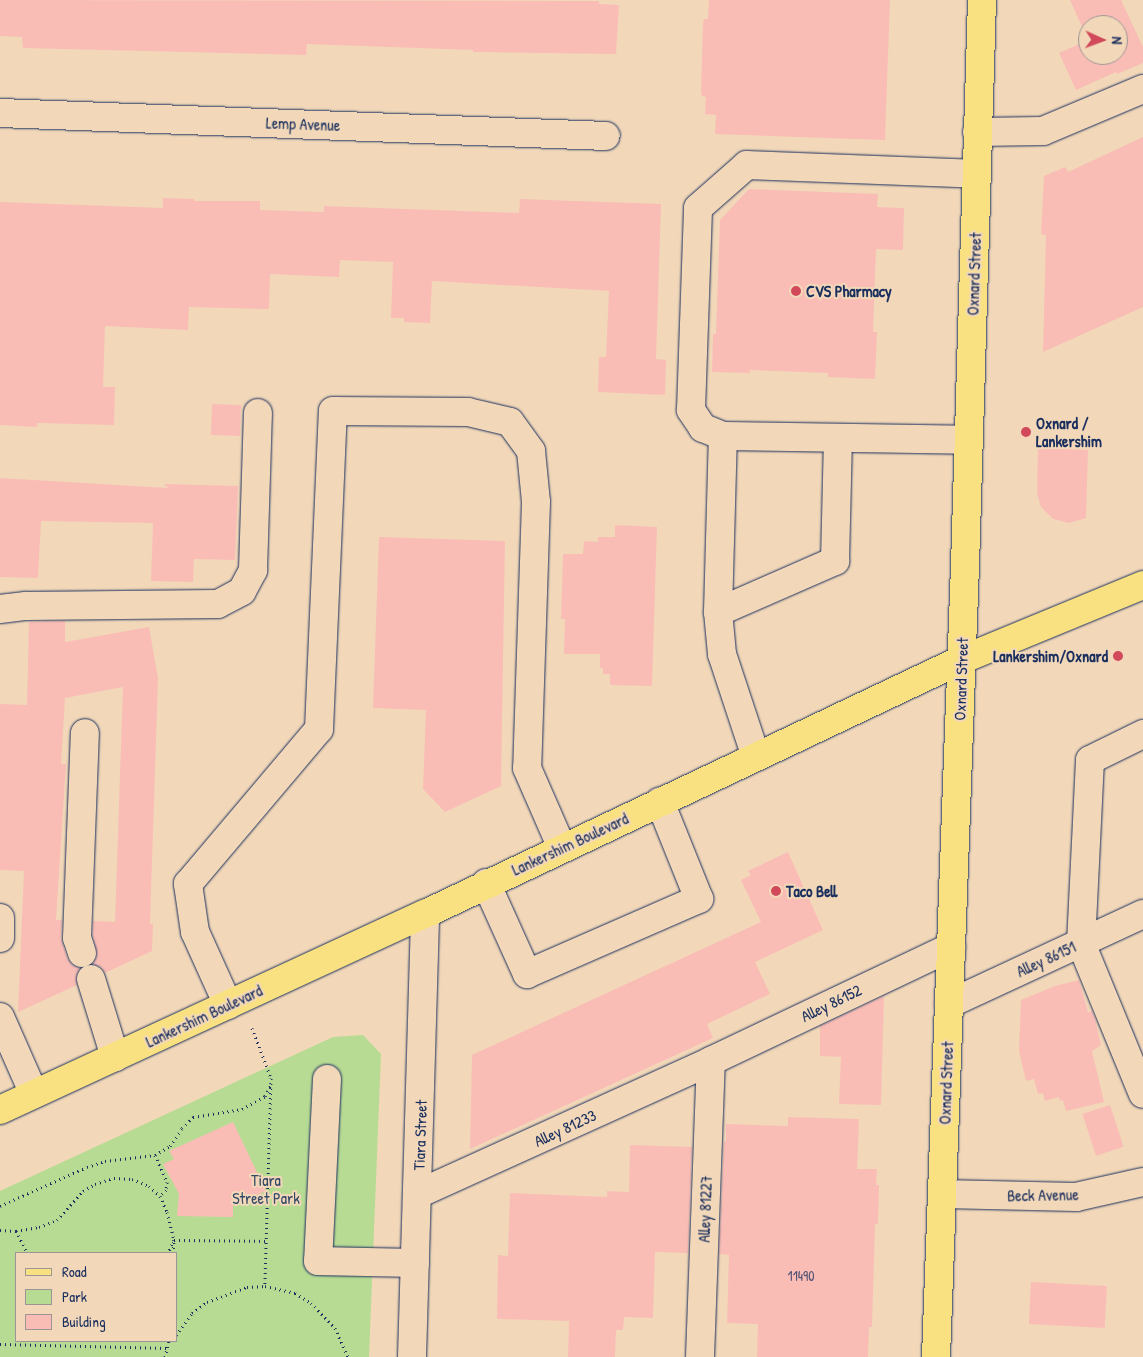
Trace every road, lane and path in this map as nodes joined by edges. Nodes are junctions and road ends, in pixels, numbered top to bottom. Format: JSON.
{"nodes":[{"id":1,"x":982,"y":0,"type":"edge"},
{"id":2,"x":1143,"y":89,"type":"edge"},
{"id":3,"x":0,"y":113,"type":"edge"},
{"id":4,"x":978,"y":132,"type":"junction"},
{"id":5,"x":606,"y":136,"type":"dead end"},
{"id":6,"x":977,"y":174,"type":"junction"},
{"id":7,"x":258,"y":412,"type":"dead end"},
{"id":8,"x":723,"y":436,"type":"junction"},
{"id":9,"x":838,"y":438,"type":"junction"},
{"id":10,"x":968,"y":440,"type":"junction"},
{"id":11,"x":1143,"y":585,"type":"edge"},
{"id":12,"x":0,"y":609,"type":"edge"},
{"id":13,"x":718,"y":612,"type":"junction"},
{"id":14,"x":961,"y":660,"type":"junction"},
{"id":15,"x":85,"y":733,"type":"dead end"},
{"id":16,"x":1143,"y":734,"type":"edge"},
{"id":17,"x":756,"y":757,"type":"junction"},
{"id":18,"x":660,"y":802,"type":"junction"},
{"id":19,"x":562,"y":848,"type":"junction"},
{"id":20,"x":486,"y":883,"type":"junction"},
{"id":21,"x":425,"y":914,"type":"junction"},
{"id":22,"x":1143,"y":914,"type":"edge"},
{"id":23,"x":0,"y":918,"type":"edge"},
{"id":24,"x":0,"y":938,"type":"edge"},
{"id":25,"x":1081,"y":943,"type":"junction"},
{"id":26,"x":951,"y":947,"type":"junction"},
{"id":27,"x":82,"y":953,"type":"dead end"},
{"id":28,"x":90,"y":979,"type":"dead end"},
{"id":29,"x":234,"y":1002,"type":"junction"},
{"id":30,"x":949,"y":1004,"type":"junction"},
{"id":31,"x":0,"y":1017,"type":"edge"},
{"id":32,"x":115,"y":1057,"type":"junction"},
{"id":33,"x":711,"y":1061,"type":"junction"},
{"id":34,"x":327,"y":1080,"type":"dead end"},
{"id":35,"x":271,"y":1085,"type":"junction"},
{"id":36,"x":34,"y":1094,"type":"junction"},
{"id":37,"x":1143,"y":1094,"type":"edge"},
{"id":38,"x":0,"y":1110,"type":"edge"},
{"id":39,"x":155,"y":1155,"type":"junction"},
{"id":40,"x":1143,"y":1182,"type":"edge"},
{"id":41,"x":418,"y":1194,"type":"junction"},
{"id":42,"x":942,"y":1194,"type":"junction"},
{"id":43,"x":160,"y":1196,"type":"junction"},
{"id":44,"x":0,"y":1206,"type":"edge"},
{"id":45,"x":0,"y":1230,"type":"edge"},
{"id":46,"x":16,"y":1231,"type":"junction"},
{"id":47,"x":174,"y":1240,"type":"junction"},
{"id":48,"x":266,"y":1241,"type":"junction"},
{"id":49,"x":26,"y":1252,"type":"edge"},
{"id":50,"x":168,"y":1252,"type":"edge"},
{"id":51,"x":173,"y":1252,"type":"edge"},
{"id":52,"x":416,"y":1263,"type":"junction"},
{"id":53,"x":264,"y":1286,"type":"junction"},
{"id":54,"x":178,"y":1331,"type":"edge"},
{"id":55,"x":169,"y":1342,"type":"edge"},
{"id":56,"x":171,"y":1342,"type":"edge"},
{"id":57,"x":0,"y":1344,"type":"edge"},
{"id":58,"x":168,"y":1348,"type":"junction"},
{"id":59,"x":165,"y":1357,"type":"edge"},
{"id":60,"x":348,"y":1357,"type":"edge"},
{"id":61,"x":412,"y":1357,"type":"edge"},
{"id":62,"x":700,"y":1357,"type":"edge"},
{"id":63,"x":936,"y":1357,"type":"edge"}],
"edges":[{"from":1,"to":4,"type":"main road","name":"Oxnard Street"},
{"from":2,"to":4,"type":"street"},
{"from":3,"to":5,"type":"street","name":"Lemp Avenue"},
{"from":4,"to":6,"type":"main road","name":"Oxnard Street"},
{"from":6,"to":8,"type":"street"},
{"from":6,"to":10,"type":"main road","name":"Oxnard Street"},
{"from":7,"to":12,"type":"street"},
{"from":8,"to":9,"type":"street"},
{"from":8,"to":13,"type":"street"},
{"from":9,"to":10,"type":"street"},
{"from":9,"to":13,"type":"street"},
{"from":10,"to":14,"type":"main road","name":"Oxnard Street"},
{"from":11,"to":14,"type":"main road","name":"Lankershim Boulevard"},
{"from":13,"to":17,"type":"street"},
{"from":14,"to":17,"type":"main road","name":"Lankershim Boulevard"},
{"from":14,"to":26,"type":"main road","name":"Oxnard Street"},
{"from":15,"to":27,"type":"street"},
{"from":16,"to":25,"type":"street"},
{"from":17,"to":18,"type":"main road","name":"Lankershim Boulevard"},
{"from":18,"to":19,"type":"main road","name":"Lankershim Boulevard"},
{"from":18,"to":20,"type":"street"},
{"from":19,"to":20,"type":"main road","name":"Lankershim Boulevard"},
{"from":19,"to":29,"type":"street"},
{"from":20,"to":21,"type":"main road","name":"Lankershim Boulevard"},
{"from":21,"to":29,"type":"main road","name":"Lankershim Boulevard"},
{"from":21,"to":41,"type":"street","name":"Tiara Street"},
{"from":22,"to":25,"type":"street","name":"Alley 86151"},
{"from":23,"to":24,"type":"street"},
{"from":25,"to":30,"type":"street","name":"Alley 86151"},
{"from":25,"to":37,"type":"street"},
{"from":26,"to":30,"type":"main road","name":"Oxnard Street"},
{"from":26,"to":33,"type":"street","name":"Alley 86152"},
{"from":28,"to":32,"type":"street"},
{"from":29,"to":32,"type":"main road","name":"Lankershim Boulevard"},
{"from":29,"to":35,"type":"path"},
{"from":30,"to":42,"type":"main road","name":"Oxnard Street"},
{"from":31,"to":36,"type":"street"},
{"from":32,"to":36,"type":"main road","name":"Lankershim Boulevard"},
{"from":33,"to":41,"type":"street","name":"Alley 81233"},
{"from":33,"to":62,"type":"street","name":"Alley 81227"},
{"from":34,"to":52,"type":"street"},
{"from":35,"to":39,"type":"path"},
{"from":35,"to":48,"type":"path"},
{"from":36,"to":38,"type":"main road","name":"Lankershim Boulevard"},
{"from":39,"to":43,"type":"path"},
{"from":39,"to":44,"type":"path"},
{"from":40,"to":42,"type":"street","name":"Beck Avenue"},
{"from":41,"to":52,"type":"street","name":"Tiara Street"},
{"from":42,"to":63,"type":"main road","name":"Oxnard Street"},
{"from":43,"to":46,"type":"path"},
{"from":43,"to":47,"type":"path"},
{"from":45,"to":46,"type":"path"},
{"from":46,"to":49,"type":"path"},
{"from":47,"to":48,"type":"path"},
{"from":47,"to":50,"type":"path"},
{"from":47,"to":51,"type":"path"},
{"from":48,"to":53,"type":"path"},
{"from":52,"to":61,"type":"street","name":"Tiara Street"},
{"from":53,"to":54,"type":"path"},
{"from":53,"to":60,"type":"path"},
{"from":55,"to":58,"type":"path"},
{"from":56,"to":58,"type":"path"},
{"from":57,"to":58,"type":"path"},
{"from":58,"to":59,"type":"path"}]}
